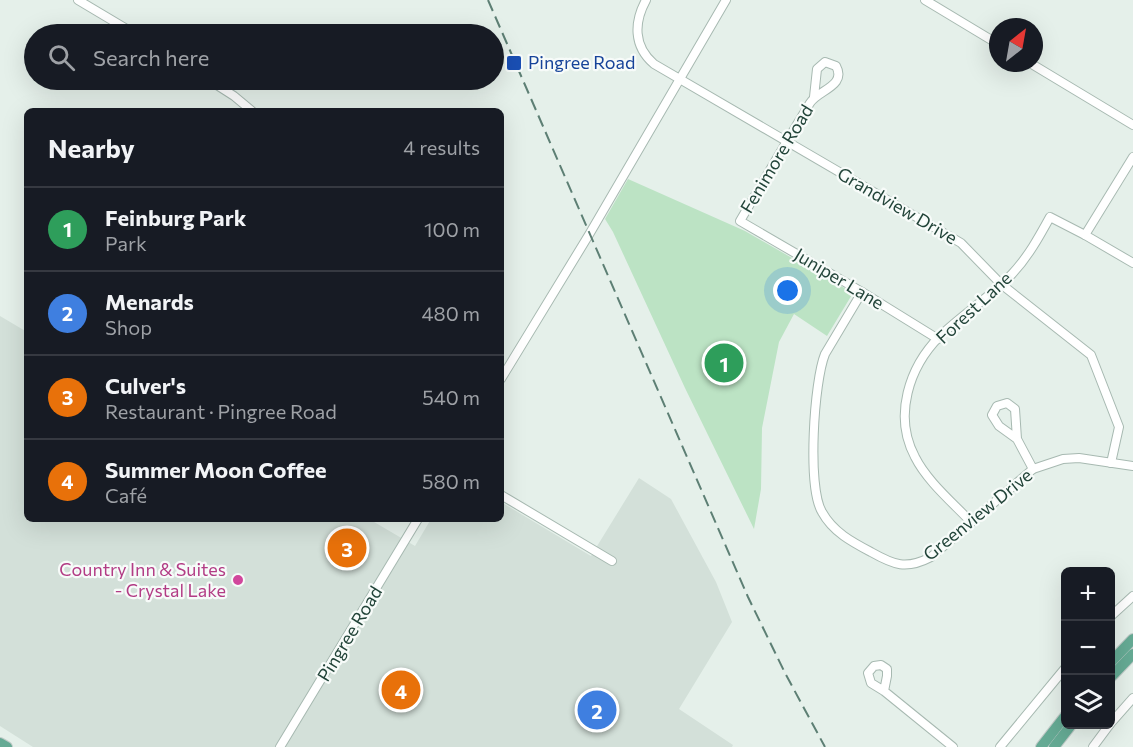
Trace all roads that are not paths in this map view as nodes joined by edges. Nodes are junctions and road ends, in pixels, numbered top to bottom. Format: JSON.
{"nodes":[{"id":1,"x":78,"y":0,"type":"edge"},
{"id":2,"x":646,"y":0,"type":"edge"},
{"id":3,"x":726,"y":0,"type":"edge"},
{"id":4,"x":925,"y":0,"type":"edge"},
{"id":5,"x":118,"y":24,"type":"edge"},
{"id":6,"x":989,"y":39,"type":"edge"},
{"id":7,"x":1043,"y":71,"type":"edge"},
{"id":8,"x":680,"y":79,"type":"junction"},
{"id":9,"x":223,"y":90,"type":"edge"},
{"id":10,"x":814,"y":97,"type":"dead end"},
{"id":11,"x":248,"y":108,"type":"edge"},
{"id":12,"x":1133,"y":125,"type":"edge"},
{"id":13,"x":786,"y":142,"type":"junction"},
{"id":14,"x":1133,"y":157,"type":"edge"},
{"id":15,"x":740,"y":221,"type":"joint"},
{"id":16,"x":1085,"y":235,"type":"junction"},
{"id":17,"x":1133,"y":263,"type":"edge"},
{"id":18,"x":1001,"y":284,"type":"junction"},
{"id":19,"x":862,"y":292,"type":"junction"},
{"id":20,"x":938,"y":339,"type":"junction"},
{"id":21,"x":504,"y":374,"type":"edge"},
{"id":22,"x":1017,"y":439,"type":"dead end"},
{"id":23,"x":1111,"y":463,"type":"junction"},
{"id":24,"x":1133,"y":466,"type":"edge"},
{"id":25,"x":1033,"y":469,"type":"junction"},
{"id":26,"x":504,"y":497,"type":"edge"},
{"id":27,"x":416,"y":522,"type":"edge"},
{"id":28,"x":971,"y":522,"type":"junction"},
{"id":29,"x":612,"y":561,"type":"dead end"},
{"id":30,"x":1133,"y":596,"type":"edge"},
{"id":31,"x":1115,"y":612,"type":"edge"},
{"id":32,"x":1133,"y":639,"type":"edge"},
{"id":33,"x":1133,"y":654,"type":"edge"},
{"id":34,"x":1115,"y":658,"type":"edge"},
{"id":35,"x":1061,"y":672,"type":"edge"},
{"id":36,"x":1113,"y":675,"type":"edge"},
{"id":37,"x":884,"y":691,"type":"dead end"},
{"id":38,"x":1133,"y":698,"type":"edge"},
{"id":39,"x":1115,"y":718,"type":"edge"},
{"id":40,"x":1061,"y":720,"type":"edge"},
{"id":41,"x":1068,"y":729,"type":"edge"},
{"id":42,"x":1106,"y":729,"type":"edge"},
{"id":43,"x":0,"y":743,"type":"edge"},
{"id":44,"x":6,"y":747,"type":"edge"},
{"id":45,"x":280,"y":747,"type":"edge"},
{"id":46,"x":953,"y":747,"type":"edge"},
{"id":47,"x":1000,"y":747,"type":"edge"},
{"id":48,"x":1041,"y":747,"type":"edge"},
{"id":49,"x":1054,"y":747,"type":"edge"},
{"id":50,"x":1093,"y":747,"type":"edge"}],
"edges":[{"from":1,"to":5,"type":"street"},
{"from":2,"to":8,"type":"street","name":"Grandview Drive"},
{"from":3,"to":8,"type":"street"},
{"from":4,"to":6,"type":"street"},
{"from":7,"to":12,"type":"street"},
{"from":8,"to":13,"type":"street","name":"Grandview Drive"},
{"from":8,"to":21,"type":"street"},
{"from":9,"to":11,"type":"street"},
{"from":10,"to":13,"type":"street","name":"Fenimore Road"},
{"from":13,"to":15,"type":"street","name":"Fenimore Road"},
{"from":13,"to":18,"type":"street","name":"Grandview Drive"},
{"from":14,"to":16,"type":"street"},
{"from":15,"to":19,"type":"street","name":"Juniper Lane"},
{"from":16,"to":17,"type":"street"},
{"from":16,"to":18,"type":"street","name":"Forest Lane"},
{"from":18,"to":20,"type":"street","name":"Forest Lane"},
{"from":18,"to":23,"type":"street","name":"Grandview Drive"},
{"from":19,"to":20,"type":"street","name":"Juniper Lane"},
{"from":19,"to":28,"type":"street","name":"Greenview Drive"},
{"from":20,"to":28,"type":"street","name":"Forest Lane"},
{"from":22,"to":25,"type":"street"},
{"from":23,"to":24,"type":"street","name":"Greenview Drive"},
{"from":23,"to":25,"type":"street","name":"Greenview Drive"},
{"from":25,"to":28,"type":"street","name":"Greenview Drive"},
{"from":26,"to":29,"type":"street"},
{"from":27,"to":45,"type":"street","name":"Pingree Road"},
{"from":30,"to":31,"type":"street"},
{"from":32,"to":34,"type":"main road"},
{"from":33,"to":36,"type":"main road"},
{"from":35,"to":47,"type":"street"},
{"from":37,"to":46,"type":"street"},
{"from":38,"to":39,"type":"street"},
{"from":40,"to":48,"type":"main road"},
{"from":41,"to":49,"type":"main road"},
{"from":42,"to":50,"type":"street"},
{"from":43,"to":44,"type":"main road"}]}
